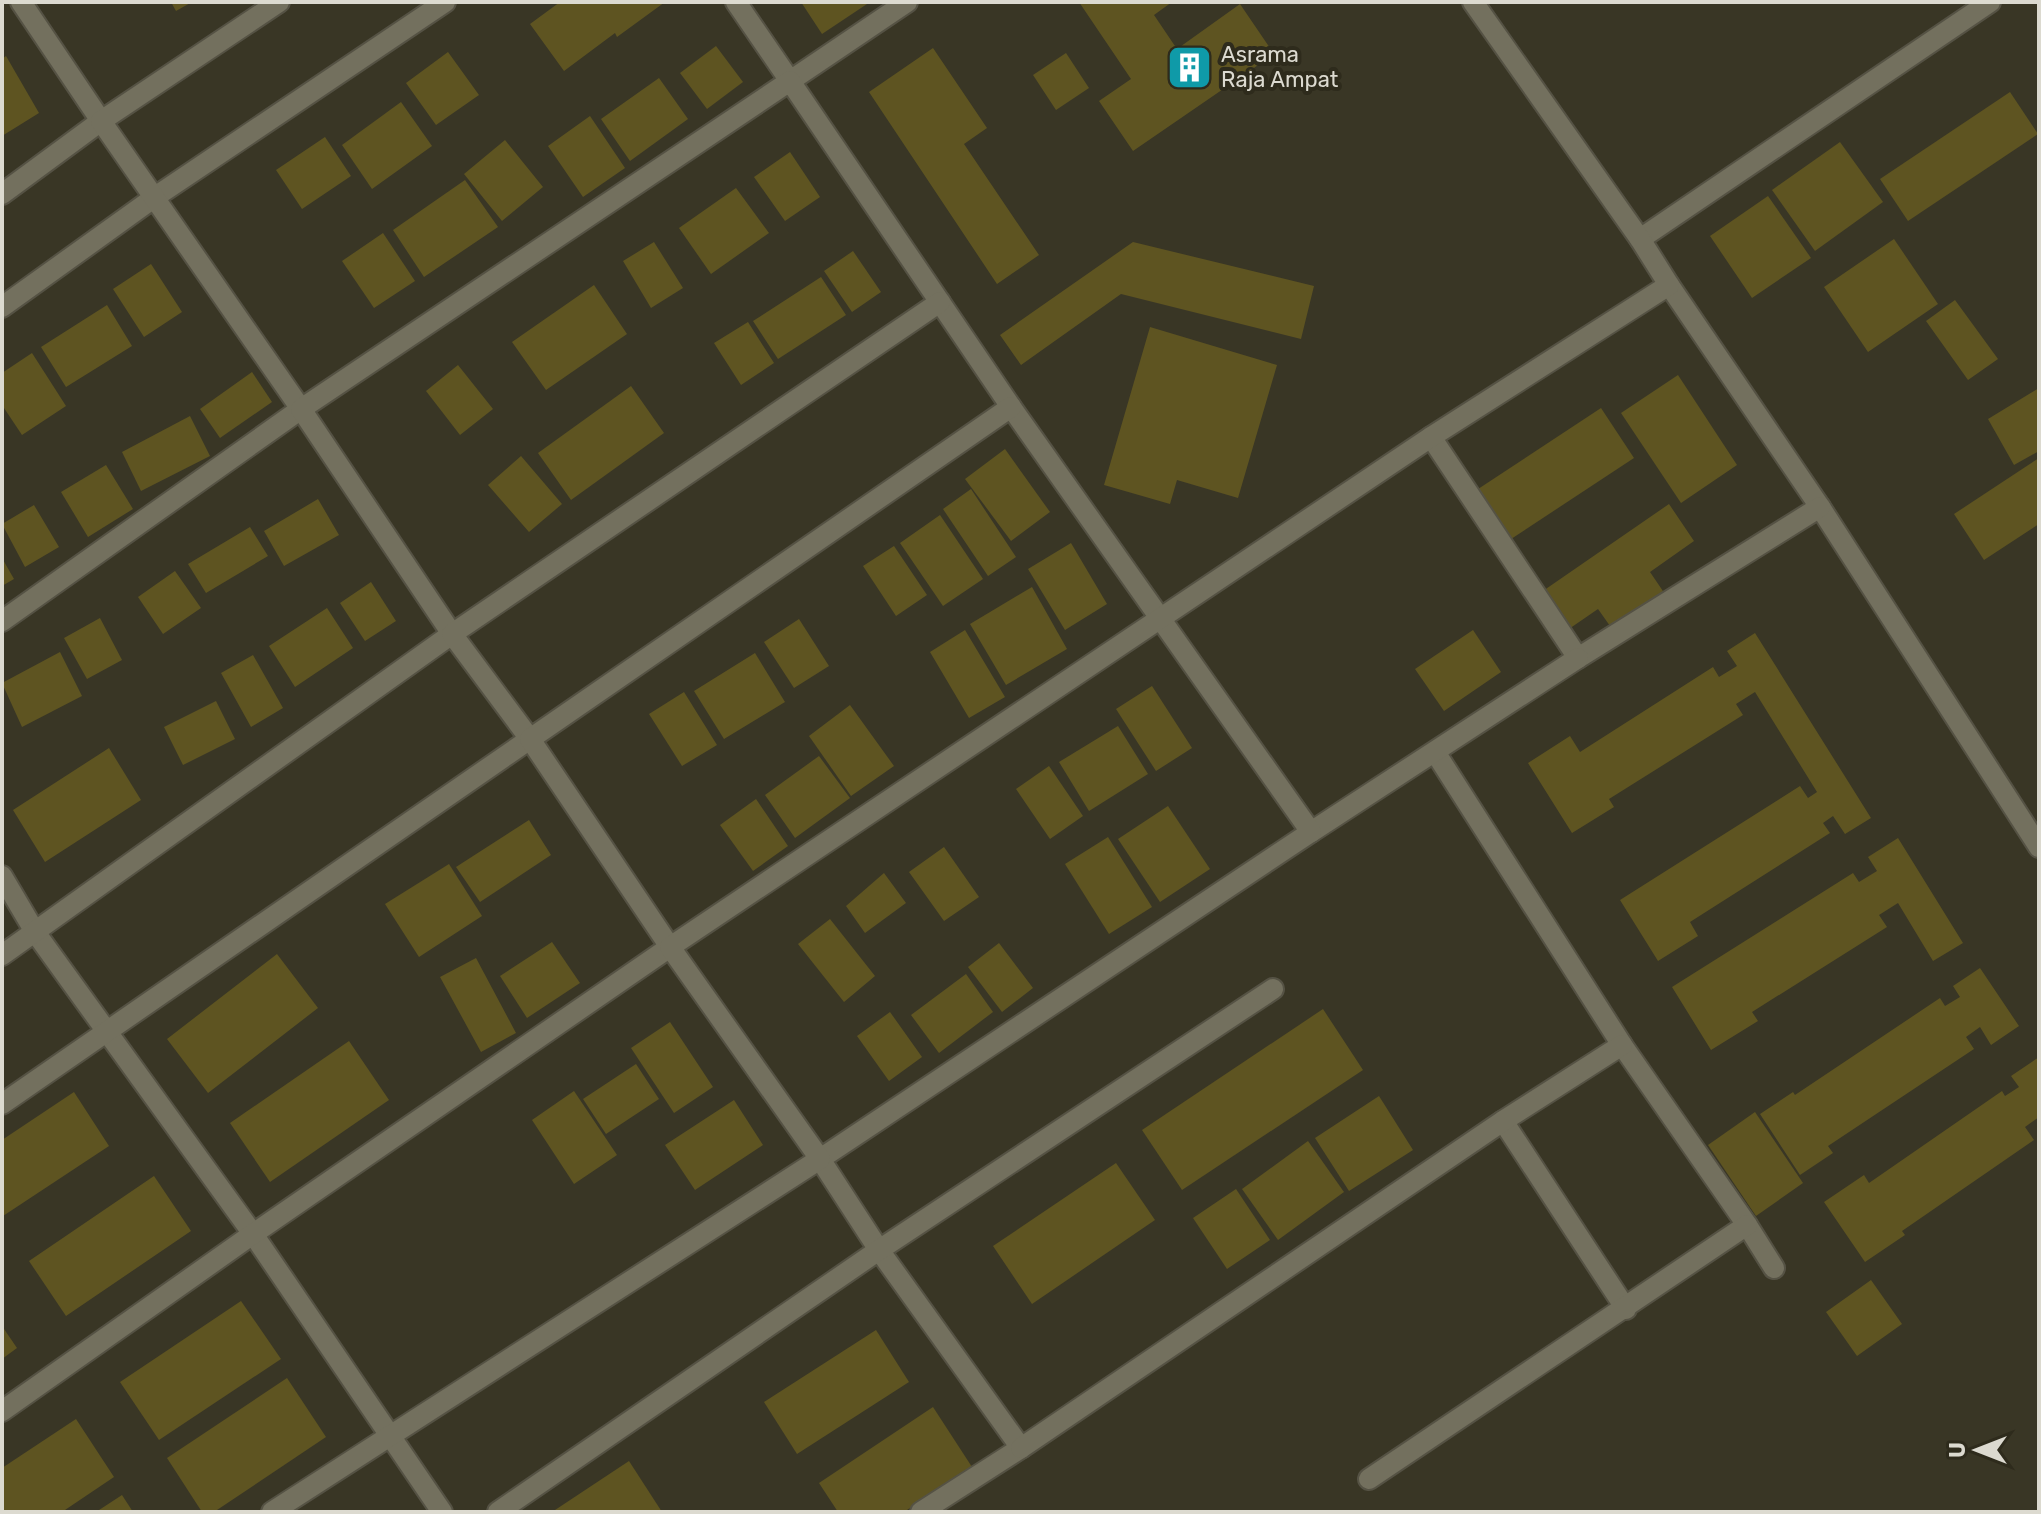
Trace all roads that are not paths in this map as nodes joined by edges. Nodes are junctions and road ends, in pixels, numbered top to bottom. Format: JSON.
{"nodes":[{"id":1,"x":21,"y":2,"type":"edge"},
{"id":2,"x":279,"y":2,"type":"edge"},
{"id":3,"x":445,"y":2,"type":"edge"},
{"id":4,"x":736,"y":2,"type":"edge"},
{"id":5,"x":907,"y":2,"type":"edge"},
{"id":6,"x":1473,"y":2,"type":"edge"},
{"id":7,"x":1990,"y":2,"type":"edge"},
{"id":8,"x":790,"y":81,"type":"junction"},
{"id":9,"x":101,"y":121,"type":"junction"},
{"id":10,"x":2,"y":194,"type":"edge"},
{"id":11,"x":155,"y":197,"type":"junction"},
{"id":12,"x":1640,"y":239,"type":"junction"},
{"id":13,"x":1669,"y":285,"type":"junction"},
{"id":14,"x":940,"y":302,"type":"junction"},
{"id":15,"x":2,"y":307,"type":"edge"},
{"id":16,"x":1011,"y":407,"type":"junction"},
{"id":17,"x":301,"y":409,"type":"junction"},
{"id":18,"x":1431,"y":437,"type":"junction"},
{"id":19,"x":1820,"y":507,"type":"junction"},
{"id":20,"x":1159,"y":619,"type":"junction"},
{"id":21,"x":2,"y":621,"type":"edge"},
{"id":22,"x":452,"y":634,"type":"junction"},
{"id":23,"x":1578,"y":658,"type":"junction"},
{"id":24,"x":530,"y":739,"type":"junction"},
{"id":25,"x":1435,"y":752,"type":"junction"},
{"id":26,"x":1311,"y":832,"type":"junction"},
{"id":27,"x":2039,"y":847,"type":"edge"},
{"id":28,"x":2,"y":876,"type":"edge"},
{"id":29,"x":35,"y":932,"type":"junction"},
{"id":30,"x":670,"y":947,"type":"junction"},
{"id":31,"x":2,"y":955,"type":"edge"},
{"id":32,"x":1273,"y":989,"type":"dead end"},
{"id":33,"x":106,"y":1033,"type":"junction"},
{"id":34,"x":1622,"y":1045,"type":"junction"},
{"id":35,"x":2,"y":1104,"type":"edge"},
{"id":36,"x":1503,"y":1121,"type":"junction"},
{"id":37,"x":820,"y":1159,"type":"junction"},
{"id":38,"x":1747,"y":1225,"type":"junction"},
{"id":39,"x":253,"y":1234,"type":"junction"},
{"id":40,"x":879,"y":1250,"type":"junction"},
{"id":41,"x":1774,"y":1268,"type":"dead end"},
{"id":42,"x":1626,"y":1309,"type":"junction"},
{"id":43,"x":2,"y":1411,"type":"edge"},
{"id":44,"x":392,"y":1437,"type":"junction"},
{"id":45,"x":1021,"y":1448,"type":"junction"},
{"id":46,"x":1369,"y":1479,"type":"dead end"},
{"id":47,"x":272,"y":1512,"type":"edge"},
{"id":48,"x":442,"y":1512,"type":"edge"},
{"id":49,"x":498,"y":1512,"type":"edge"},
{"id":50,"x":921,"y":1512,"type":"edge"}],
"edges":[{"from":1,"to":9,"type":"street"},
{"from":2,"to":9,"type":"street"},
{"from":3,"to":11,"type":"street"},
{"from":4,"to":8,"type":"street"},
{"from":5,"to":8,"type":"street"},
{"from":6,"to":12,"type":"street"},
{"from":7,"to":12,"type":"street"},
{"from":8,"to":14,"type":"street"},
{"from":8,"to":17,"type":"street"},
{"from":9,"to":10,"type":"street"},
{"from":9,"to":11,"type":"street"},
{"from":11,"to":15,"type":"street"},
{"from":11,"to":17,"type":"street"},
{"from":12,"to":13,"type":"street"},
{"from":13,"to":18,"type":"street"},
{"from":13,"to":19,"type":"street"},
{"from":14,"to":16,"type":"street"},
{"from":14,"to":22,"type":"street"},
{"from":16,"to":20,"type":"street"},
{"from":16,"to":24,"type":"street"},
{"from":17,"to":21,"type":"street"},
{"from":17,"to":22,"type":"street"},
{"from":18,"to":20,"type":"street"},
{"from":18,"to":23,"type":"street"},
{"from":19,"to":23,"type":"street"},
{"from":19,"to":27,"type":"street"},
{"from":20,"to":26,"type":"street"},
{"from":20,"to":30,"type":"street"},
{"from":22,"to":24,"type":"street"},
{"from":22,"to":29,"type":"street"},
{"from":23,"to":25,"type":"street"},
{"from":24,"to":30,"type":"street"},
{"from":24,"to":33,"type":"street"},
{"from":25,"to":26,"type":"street"},
{"from":25,"to":34,"type":"street"},
{"from":26,"to":37,"type":"street"},
{"from":28,"to":29,"type":"street"},
{"from":29,"to":31,"type":"street"},
{"from":29,"to":33,"type":"street"},
{"from":30,"to":37,"type":"street"},
{"from":30,"to":39,"type":"street"},
{"from":32,"to":40,"type":"street"},
{"from":33,"to":35,"type":"street"},
{"from":33,"to":39,"type":"street"},
{"from":34,"to":36,"type":"street"},
{"from":34,"to":38,"type":"street"},
{"from":36,"to":42,"type":"street"},
{"from":36,"to":45,"type":"street"},
{"from":37,"to":40,"type":"street"},
{"from":37,"to":44,"type":"street"},
{"from":38,"to":41,"type":"street"},
{"from":38,"to":42,"type":"street"},
{"from":39,"to":43,"type":"street"},
{"from":39,"to":44,"type":"street"},
{"from":40,"to":45,"type":"street"},
{"from":40,"to":49,"type":"street"},
{"from":42,"to":46,"type":"street"},
{"from":44,"to":47,"type":"street"},
{"from":44,"to":48,"type":"street"},
{"from":45,"to":50,"type":"street"}]}
